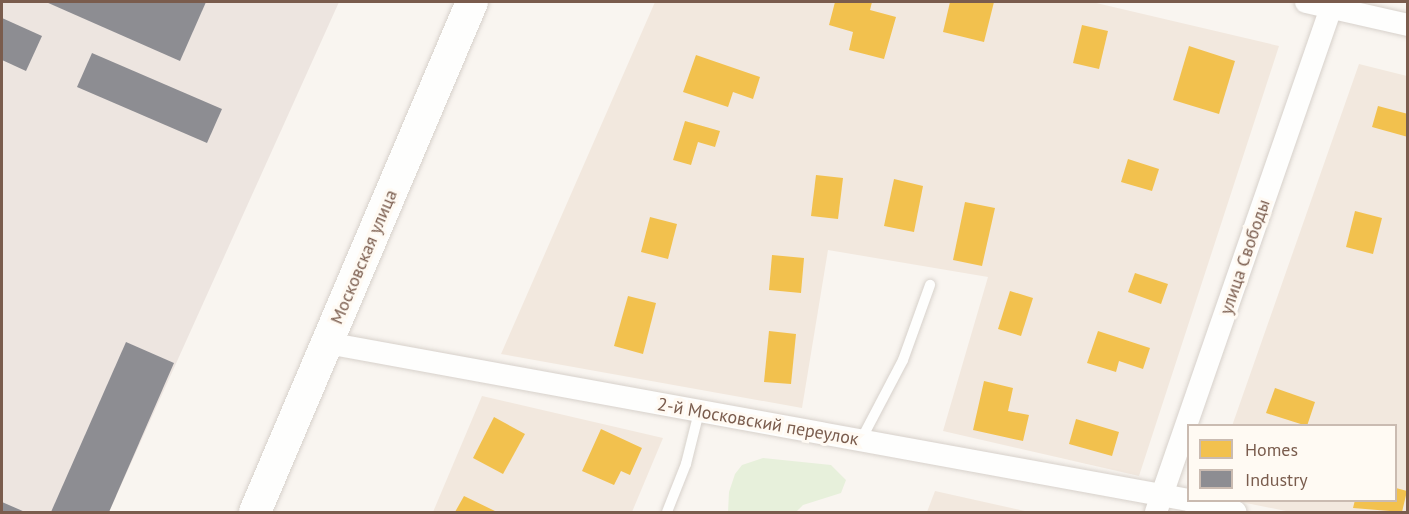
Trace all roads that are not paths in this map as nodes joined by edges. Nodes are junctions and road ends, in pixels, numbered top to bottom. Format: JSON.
{"nodes":[{"id":1,"x":472,"y":2,"type":"edge"},
{"id":2,"x":1306,"y":2,"type":"edge"},
{"id":3,"x":1332,"y":4,"type":"edge"},
{"id":4,"x":1407,"y":26,"type":"edge"},
{"id":5,"x":930,"y":285,"type":"dead end"},
{"id":6,"x":327,"y":343,"type":"junction"},
{"id":7,"x":699,"y":412,"type":"junction"},
{"id":8,"x":861,"y":441,"type":"junction"},
{"id":9,"x":1187,"y":500,"type":"edge"},
{"id":10,"x":1196,"y":502,"type":"edge"},
{"id":11,"x":1159,"y":503,"type":"edge"},
{"id":12,"x":255,"y":513,"type":"edge"},
{"id":13,"x":667,"y":513,"type":"edge"},
{"id":14,"x":1235,"y":513,"type":"edge"}],
"edges":[{"from":1,"to":6,"type":"main road","name":"Московская улица"},
{"from":2,"to":3,"type":"street"},
{"from":3,"to":4,"type":"street"},
{"from":3,"to":11,"type":"street","name":"улица Свободы"},
{"from":5,"to":8,"type":"lane"},
{"from":6,"to":7,"type":"street","name":"2-й Московский переулок"},
{"from":6,"to":12,"type":"main road","name":"Московская улица"},
{"from":7,"to":8,"type":"street","name":"2-й Московский переулок"},
{"from":7,"to":13,"type":"lane"},
{"from":8,"to":11,"type":"street","name":"2-й Московский переулок"},
{"from":9,"to":11,"type":"street","name":"2-й Московский переулок"},
{"from":10,"to":14,"type":"street","name":"2-й Московский переулок"}]}
